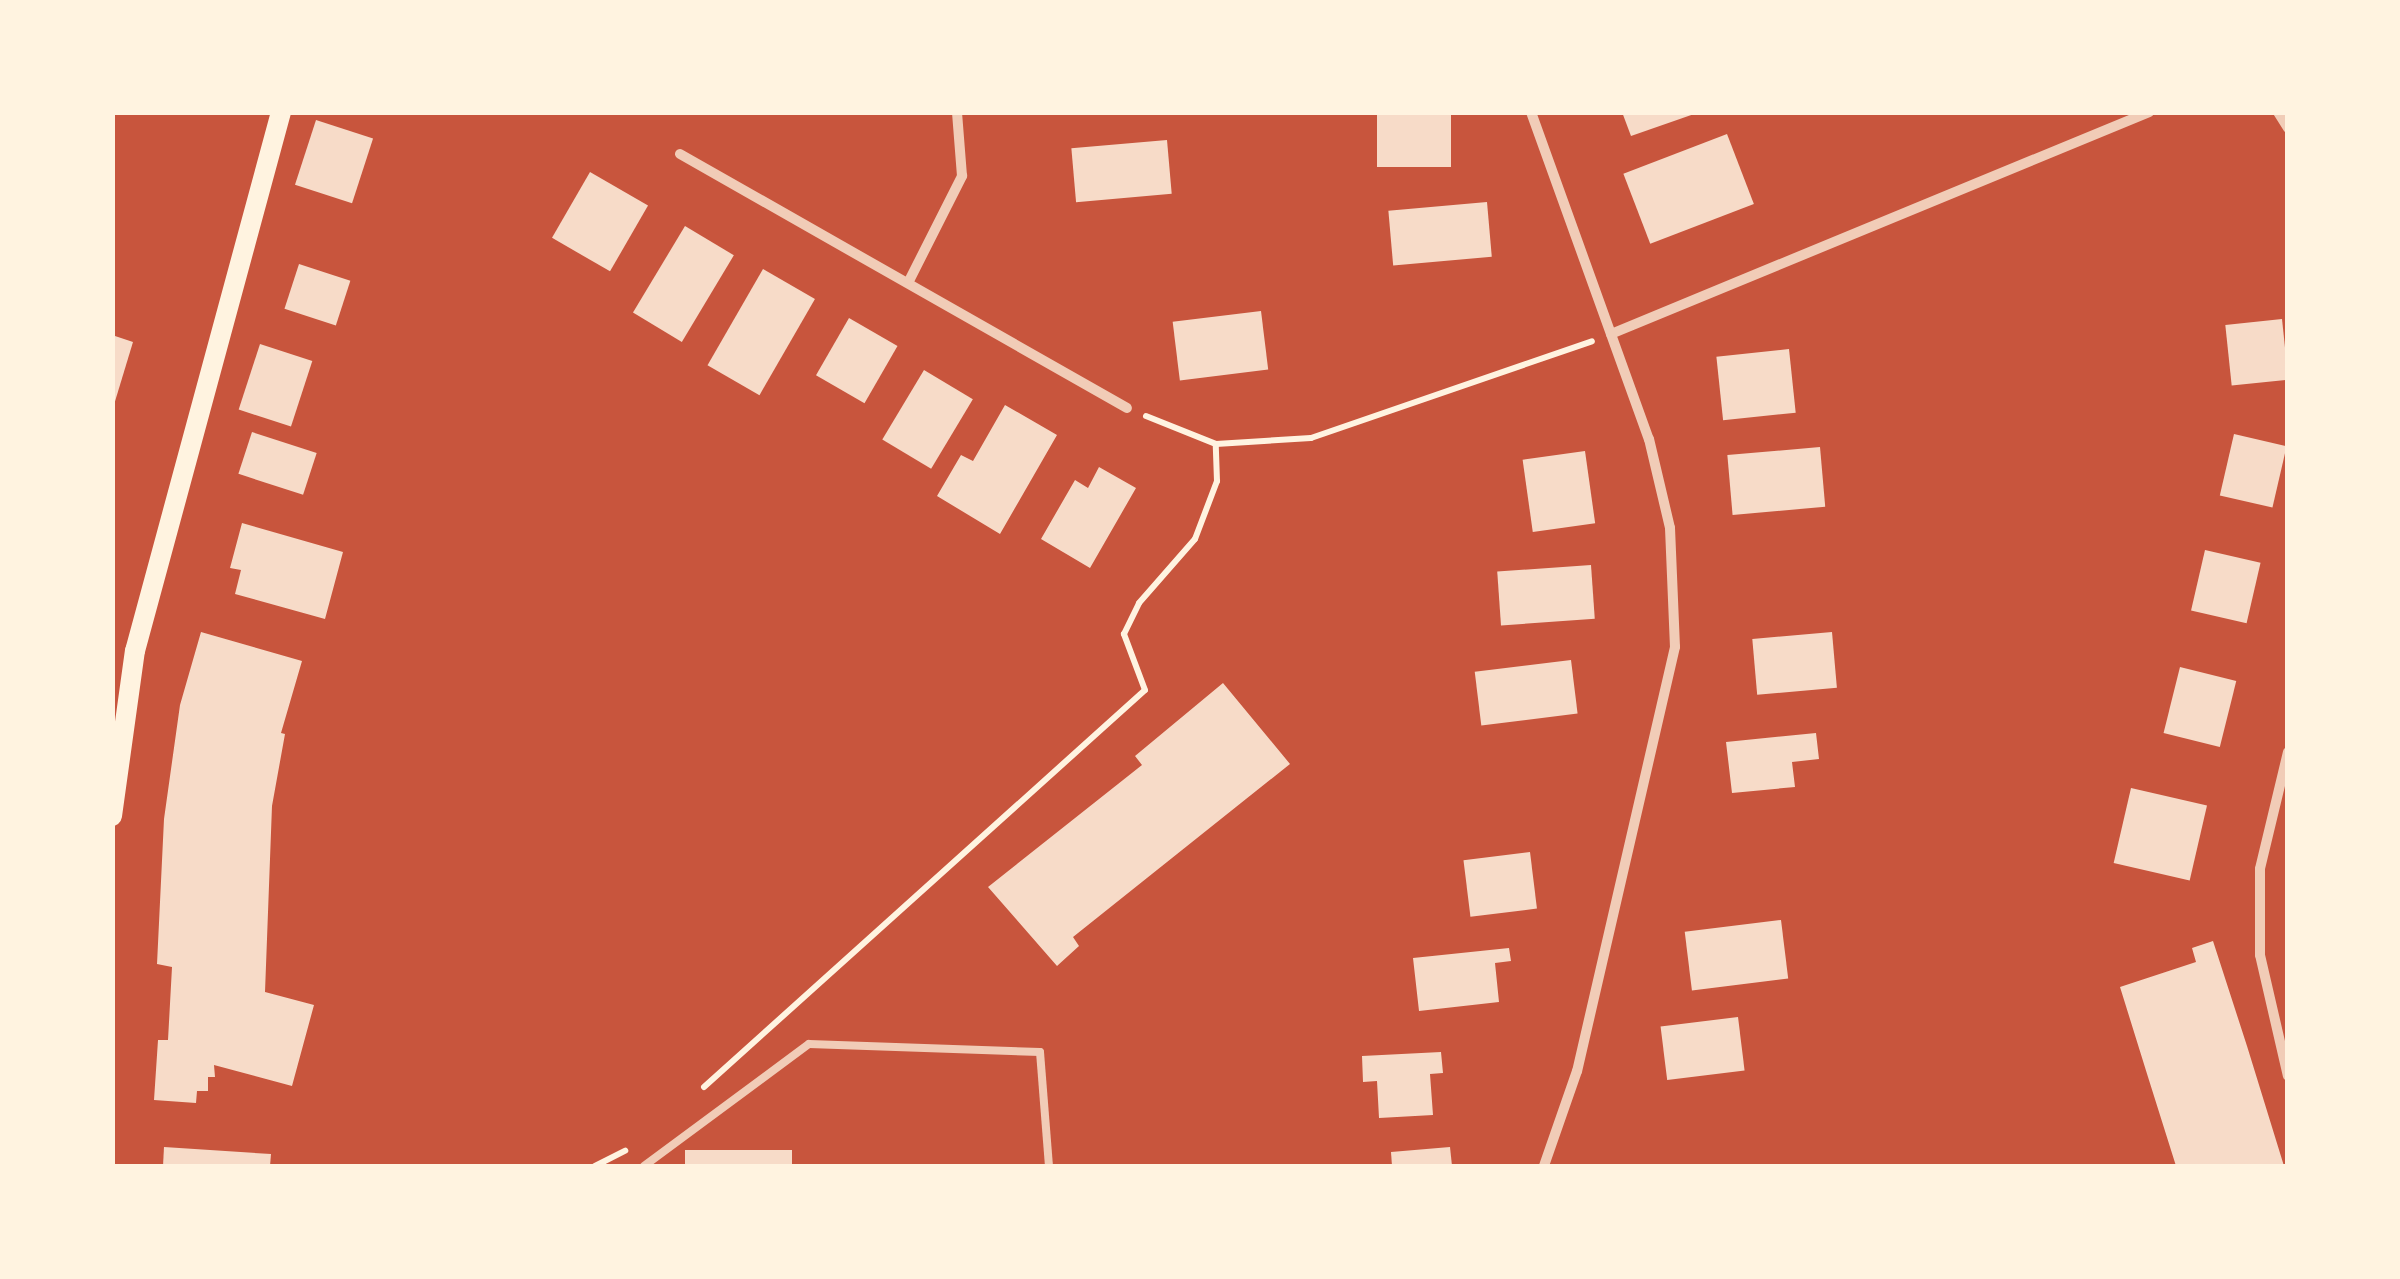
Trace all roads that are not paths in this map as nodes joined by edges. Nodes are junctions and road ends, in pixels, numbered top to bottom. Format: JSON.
{"nodes":[{"id":1,"x":280,"y":112,"type":"edge"},
{"id":2,"x":957,"y":112,"type":"edge"},
{"id":3,"x":1530,"y":112,"type":"edge"},
{"id":4,"x":2149,"y":112,"type":"edge"},
{"id":5,"x":2278,"y":112,"type":"edge"},
{"id":6,"x":2288,"y":128,"type":"edge"},
{"id":7,"x":680,"y":154,"type":"dead end"},
{"id":8,"x":908,"y":281,"type":"junction"},
{"id":9,"x":1611,"y":334,"type":"junction"},
{"id":10,"x":1127,"y":408,"type":"road end"},
{"id":11,"x":2288,"y":752,"type":"edge"},
{"id":12,"x":112,"y":816,"type":"edge"},
{"id":13,"x":2288,"y":1076,"type":"edge"},
{"id":14,"x":644,"y":1166,"type":"edge"},
{"id":15,"x":1048,"y":1166,"type":"edge"},
{"id":16,"x":1544,"y":1166,"type":"edge"}],
"edges":[{"from":1,"to":12,"type":"main road"},
{"from":2,"to":8,"type":"street"},
{"from":3,"to":9,"type":"street"},
{"from":4,"to":9,"type":"street"},
{"from":5,"to":6,"type":"street"},
{"from":7,"to":8,"type":"street"},
{"from":8,"to":10,"type":"street"},
{"from":9,"to":16,"type":"street"},
{"from":11,"to":13,"type":"street"},
{"from":14,"to":15,"type":"lane"}]}
